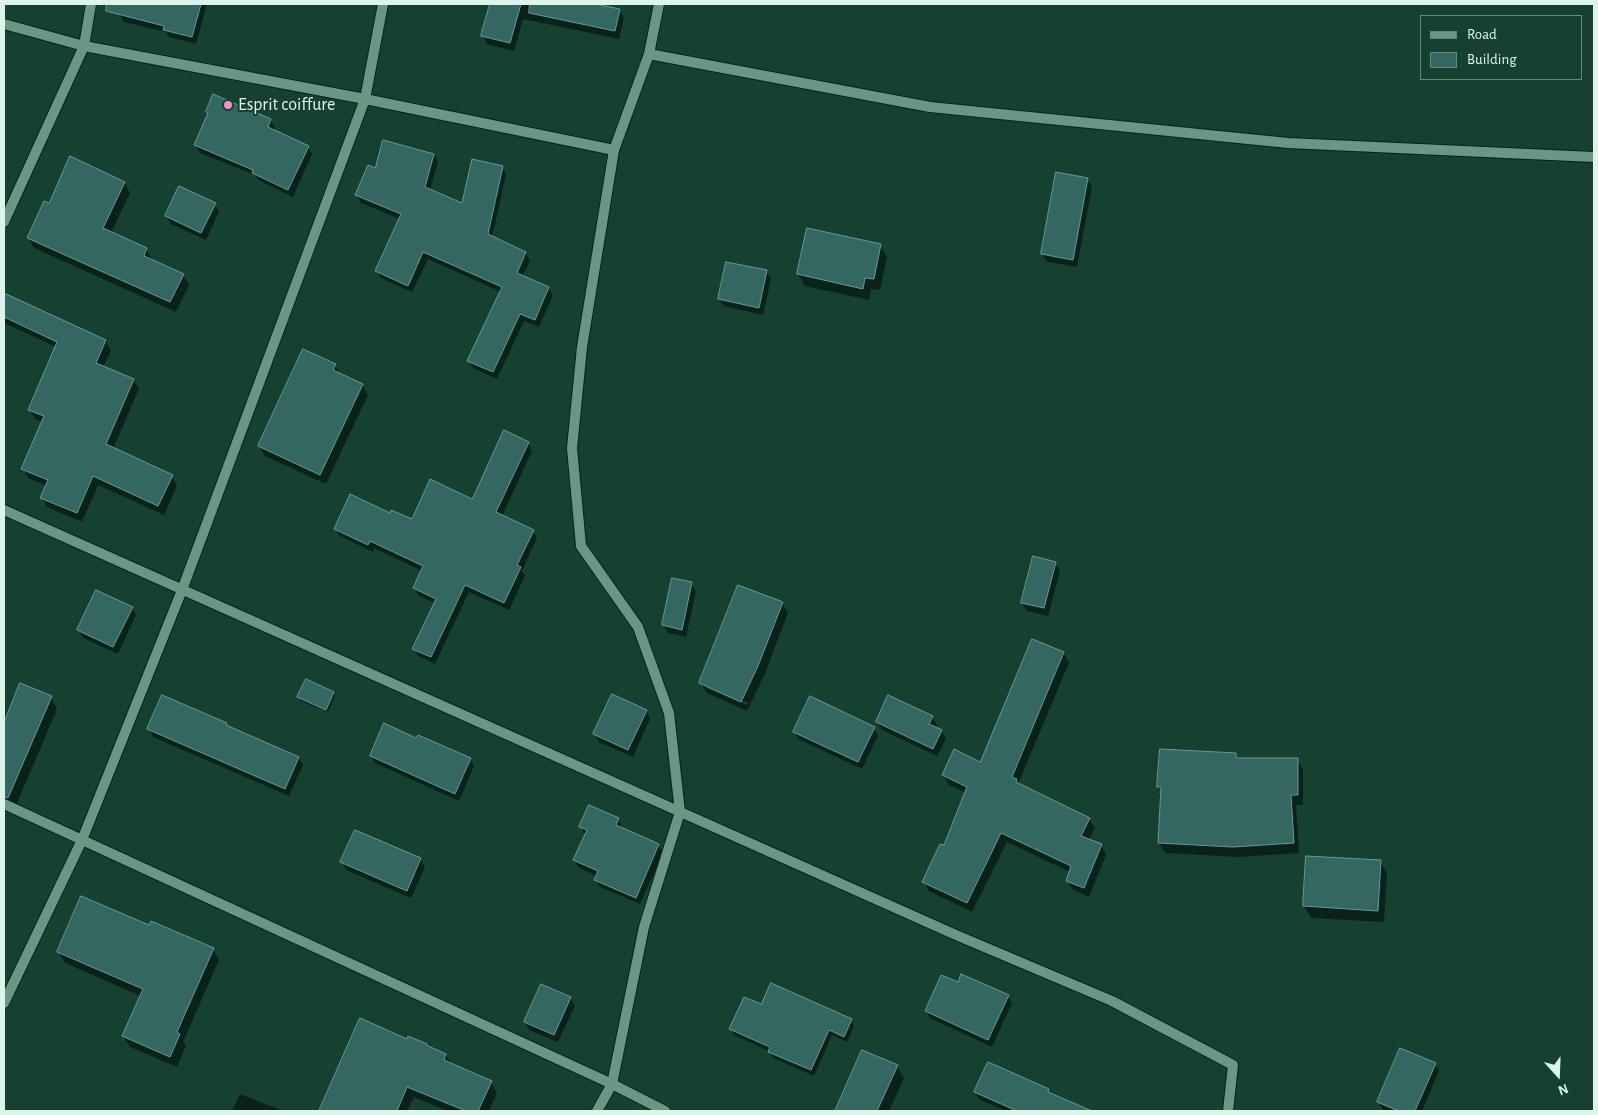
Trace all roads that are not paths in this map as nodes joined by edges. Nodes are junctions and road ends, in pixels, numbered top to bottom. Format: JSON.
{"nodes":[{"id":1,"x":91,"y":4,"type":"edge"},
{"id":2,"x":383,"y":4,"type":"edge"},
{"id":3,"x":659,"y":4,"type":"edge"},
{"id":4,"x":4,"y":24,"type":"edge"},
{"id":5,"x":84,"y":46,"type":"junction"},
{"id":6,"x":649,"y":54,"type":"junction"},
{"id":7,"x":365,"y":99,"type":"junction"},
{"id":8,"x":614,"y":150,"type":"junction"},
{"id":9,"x":1594,"y":157,"type":"edge"},
{"id":10,"x":4,"y":222,"type":"edge"},
{"id":11,"x":4,"y":510,"type":"edge"},
{"id":12,"x":182,"y":590,"type":"junction"},
{"id":13,"x":4,"y":804,"type":"edge"},
{"id":14,"x":680,"y":812,"type":"junction"},
{"id":15,"x":82,"y":840,"type":"junction"},
{"id":16,"x":4,"y":1004,"type":"edge"},
{"id":17,"x":612,"y":1084,"type":"junction"},
{"id":18,"x":598,"y":1111,"type":"edge"},
{"id":19,"x":665,"y":1111,"type":"edge"},
{"id":20,"x":1228,"y":1111,"type":"edge"}],
"edges":[{"from":1,"to":5,"type":"street"},
{"from":2,"to":7,"type":"street"},
{"from":3,"to":6,"type":"street"},
{"from":4,"to":5,"type":"street"},
{"from":5,"to":7,"type":"street"},
{"from":5,"to":10,"type":"street"},
{"from":6,"to":8,"type":"street"},
{"from":6,"to":9,"type":"street"},
{"from":7,"to":8,"type":"street"},
{"from":7,"to":12,"type":"street"},
{"from":8,"to":14,"type":"street"},
{"from":11,"to":12,"type":"street"},
{"from":12,"to":14,"type":"street"},
{"from":12,"to":15,"type":"street"},
{"from":13,"to":15,"type":"street"},
{"from":14,"to":17,"type":"street"},
{"from":14,"to":20,"type":"street"},
{"from":15,"to":16,"type":"street"},
{"from":15,"to":17,"type":"street"},
{"from":17,"to":18,"type":"street"},
{"from":17,"to":19,"type":"street"}]}
